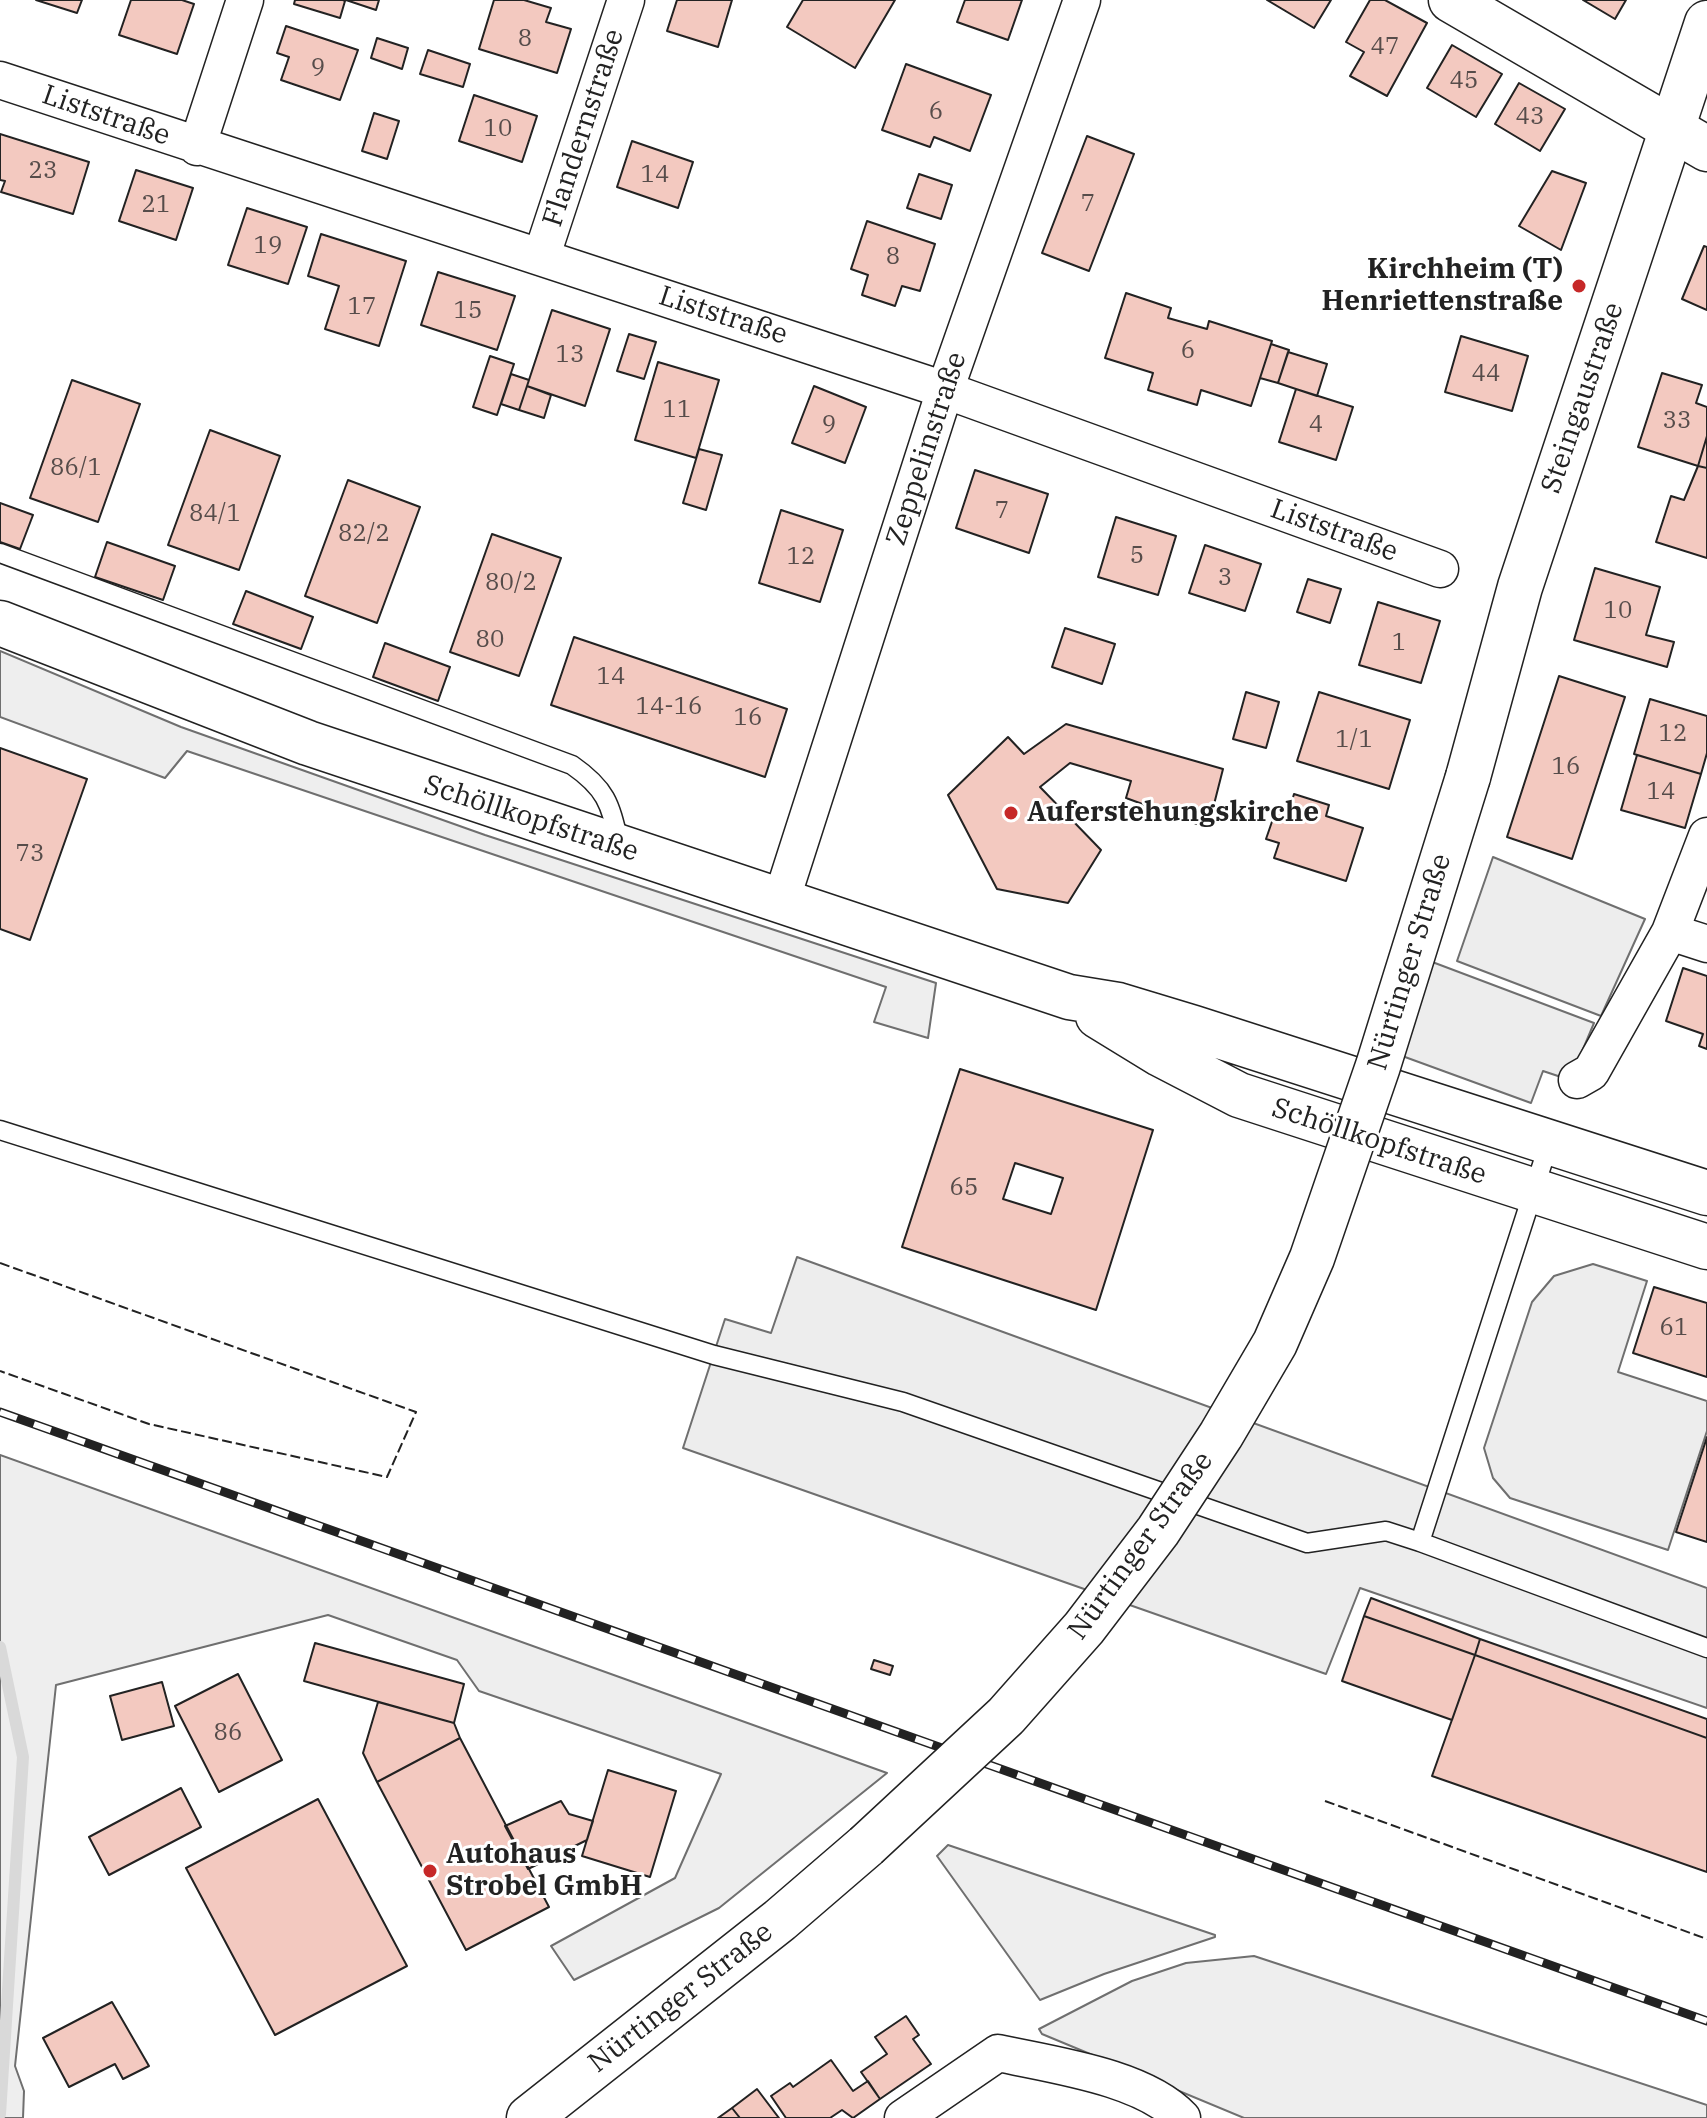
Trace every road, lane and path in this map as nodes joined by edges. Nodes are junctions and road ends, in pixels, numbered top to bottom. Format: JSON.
{"nodes":[{"id":1,"x":245,"y":0,"type":"edge"},
{"id":2,"x":626,"y":0,"type":"edge"},
{"id":3,"x":1082,"y":0,"type":"edge"},
{"id":4,"x":1451,"y":0,"type":"edge"},
{"id":5,"x":1707,"y":23,"type":"edge"},
{"id":6,"x":0,"y":80,"type":"edge"},
{"id":7,"x":1690,"y":139,"type":"edge"},
{"id":8,"x":197,"y":147,"type":"junction"},
{"id":9,"x":542,"y":255,"type":"junction"},
{"id":10,"x":945,"y":390,"type":"junction"},
{"id":11,"x":0,"y":553,"type":"edge"},
{"id":12,"x":1440,"y":569,"type":"dead end"},
{"id":13,"x":0,"y":623,"type":"edge"},
{"id":14,"x":1468,"y":777,"type":"joint"},
{"id":15,"x":1707,"y":836,"type":"edge"},
{"id":16,"x":620,"y":849,"type":"junction"},
{"id":17,"x":781,"y":901,"type":"junction"},
{"id":18,"x":1670,"y":932,"type":"junction"},
{"id":19,"x":1707,"y":944,"type":"edge"},
{"id":20,"x":1069,"y":997,"type":"junction"},
{"id":21,"x":1577,"y":1080,"type":"dead end"},
{"id":22,"x":0,"y":1130,"type":"edge"},
{"id":23,"x":1550,"y":1140,"type":"junction"},
{"id":24,"x":1532,"y":1192,"type":"junction"},
{"id":25,"x":1707,"y":1193,"type":"edge"},
{"id":26,"x":1707,"y":1247,"type":"edge"},
{"id":27,"x":1420,"y":1542,"type":"junction"},
{"id":28,"x":1707,"y":1648,"type":"edge"},
{"id":29,"x":1175,"y":2110,"type":"edge"},
{"id":30,"x":529,"y":2118,"type":"edge"},
{"id":31,"x":903,"y":2118,"type":"edge"}],
"edges":[{"from":1,"to":8,"type":"street"},
{"from":2,"to":9,"type":"street","name":"Flandernstraße"},
{"from":3,"to":10,"type":"street","name":"Zeppelinstraße"},
{"from":4,"to":7,"type":"main road"},
{"from":5,"to":7,"type":"main road","name":"Steingaustraße"},
{"from":6,"to":8,"type":"street","name":"Liststraße"},
{"from":7,"to":14,"type":"main road","name":"Steingaustraße"},
{"from":8,"to":9,"type":"street","name":"Liststraße"},
{"from":9,"to":10,"type":"street","name":"Liststraße"},
{"from":10,"to":12,"type":"street","name":"Liststraße"},
{"from":10,"to":17,"type":"street","name":"Zeppelinstraße"},
{"from":11,"to":16,"type":"lane"},
{"from":13,"to":16,"type":"main road","name":"Schöllkopfstraße"},
{"from":14,"to":30,"type":"main road","name":"Nürtinger Straße","bridge":true},
{"from":15,"to":18,"type":"street"},
{"from":16,"to":17,"type":"main road","name":"Schöllkopfstraße"},
{"from":17,"to":20,"type":"main road","name":"Schöllkopfstraße"},
{"from":18,"to":19,"type":"street"},
{"from":18,"to":21,"type":"street"},
{"from":20,"to":23,"type":"main road","name":"Schöllkopfstraße"},
{"from":20,"to":24,"type":"main road","name":"Schöllkopfstraße"},
{"from":22,"to":27,"type":"lane"},
{"from":23,"to":24,"type":"lane"},
{"from":23,"to":25,"type":"main road","name":"Schöllkopfstraße"},
{"from":24,"to":26,"type":"main road","name":"Schöllkopfstraße"},
{"from":24,"to":27,"type":"lane"},
{"from":27,"to":28,"type":"lane"},
{"from":29,"to":31,"type":"street"}]}
